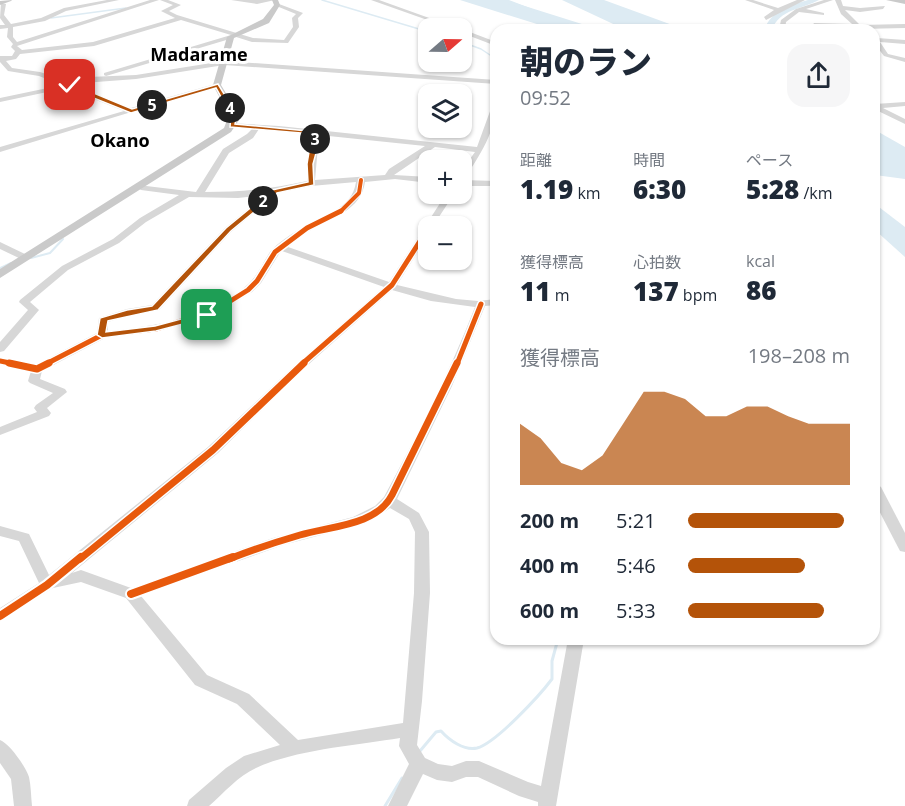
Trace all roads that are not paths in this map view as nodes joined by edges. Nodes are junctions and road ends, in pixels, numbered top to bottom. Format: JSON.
{"nodes":[{"id":1,"x":116,"y":0,"type":"edge"},
{"id":2,"x":156,"y":0,"type":"edge"},
{"id":3,"x":163,"y":0,"type":"edge"},
{"id":4,"x":234,"y":0,"type":"edge"},
{"id":5,"x":374,"y":0,"type":"edge"},
{"id":6,"x":748,"y":0,"type":"edge"},
{"id":7,"x":771,"y":0,"type":"edge"},
{"id":8,"x":798,"y":0,"type":"edge"},
{"id":9,"x":830,"y":0,"type":"edge"},
{"id":10,"x":838,"y":0,"type":"edge"},
{"id":11,"x":889,"y":0,"type":"edge"},
{"id":12,"x":4,"y":2,"type":"edge"},
{"id":13,"x":275,"y":2,"type":"edge"},
{"id":14,"x":881,"y":2,"type":"edge"},
{"id":15,"x":905,"y":2,"type":"edge"},
{"id":16,"x":788,"y":5,"type":"junction"},
{"id":17,"x":843,"y":8,"type":"junction"},
{"id":18,"x":778,"y":10,"type":"junction"},
{"id":19,"x":798,"y":10,"type":"junction"},
{"id":20,"x":811,"y":13,"type":"junction"},
{"id":21,"x":822,"y":14,"type":"dead end"},
{"id":22,"x":1,"y":16,"type":"edge"},
{"id":23,"x":180,"y":18,"type":"junction"},
{"id":24,"x":425,"y":18,"type":"edge"},
{"id":25,"x":766,"y":18,"type":"dead end"},
{"id":26,"x":783,"y":24,"type":"edge"},
{"id":27,"x":813,"y":24,"type":"edge"},
{"id":28,"x":855,"y":24,"type":"edge"},
{"id":29,"x":9,"y":26,"type":"junction"},
{"id":30,"x":905,"y":26,"type":"edge"},
{"id":31,"x":0,"y":27,"type":"edge"},
{"id":32,"x":880,"y":27,"type":"edge"},
{"id":33,"x":472,"y":35,"type":"edge"},
{"id":34,"x":233,"y":37,"type":"junction"},
{"id":35,"x":880,"y":39,"type":"edge"},
{"id":36,"x":490,"y":42,"type":"edge"},
{"id":37,"x":905,"y":42,"type":"edge"},
{"id":38,"x":16,"y":44,"type":"junction"},
{"id":39,"x":880,"y":45,"type":"edge"},
{"id":40,"x":18,"y":52,"type":"junction"},
{"id":41,"x":0,"y":59,"type":"edge"},
{"id":42,"x":905,"y":60,"type":"edge"},
{"id":43,"x":224,"y":63,"type":"junction"},
{"id":44,"x":82,"y":81,"type":"junction"},
{"id":45,"x":490,"y":82,"type":"edge"},
{"id":46,"x":69,"y":85,"type":"junction"},
{"id":47,"x":218,"y":85,"type":"junction"},
{"id":48,"x":0,"y":100,"type":"edge"},
{"id":49,"x":905,"y":104,"type":"edge"},
{"id":50,"x":880,"y":106,"type":"edge"},
{"id":51,"x":880,"y":109,"type":"edge"},
{"id":52,"x":131,"y":111,"type":"junction"},
{"id":53,"x":490,"y":122,"type":"edge"},
{"id":54,"x":905,"y":122,"type":"edge"},
{"id":55,"x":232,"y":126,"type":"junction"},
{"id":56,"x":256,"y":128,"type":"junction"},
{"id":57,"x":315,"y":132,"type":"junction"},
{"id":58,"x":433,"y":145,"type":"junction"},
{"id":59,"x":0,"y":150,"type":"edge"},
{"id":60,"x":480,"y":150,"type":"junction"},
{"id":61,"x":472,"y":162,"type":"edge"},
{"id":62,"x":387,"y":178,"type":"junction"},
{"id":63,"x":418,"y":179,"type":"edge"},
{"id":64,"x":361,"y":180,"type":"junction"},
{"id":65,"x":311,"y":183,"type":"junction"},
{"id":66,"x":472,"y":183,"type":"edge"},
{"id":67,"x":490,"y":184,"type":"edge"},
{"id":68,"x":141,"y":187,"type":"junction"},
{"id":69,"x":274,"y":191,"type":"junction"},
{"id":70,"x":187,"y":194,"type":"junction"},
{"id":71,"x":199,"y":194,"type":"junction"},
{"id":72,"x":418,"y":244,"type":"edge"},
{"id":73,"x":0,"y":245,"type":"edge"},
{"id":74,"x":283,"y":248,"type":"junction"},
{"id":75,"x":20,"y":260,"type":"junction"},
{"id":76,"x":0,"y":274,"type":"edge"},
{"id":77,"x":392,"y":285,"type":"junction"},
{"id":78,"x":490,"y":303,"type":"edge"},
{"id":79,"x":481,"y":304,"type":"junction"},
{"id":80,"x":102,"y":335,"type":"junction"},
{"id":81,"x":0,"y":349,"type":"edge"},
{"id":82,"x":0,"y":361,"type":"edge"},
{"id":83,"x":37,"y":369,"type":"junction"},
{"id":84,"x":0,"y":431,"type":"edge"},
{"id":85,"x":880,"y":499,"type":"edge"},
{"id":86,"x":389,"y":501,"type":"junction"},
{"id":87,"x":0,"y":531,"type":"edge"},
{"id":88,"x":905,"y":547,"type":"edge"},
{"id":89,"x":47,"y":585,"type":"junction"},
{"id":90,"x":131,"y":594,"type":"junction"},
{"id":91,"x":0,"y":616,"type":"edge"},
{"id":92,"x":575,"y":645,"type":"edge"},
{"id":93,"x":410,"y":729,"type":"junction"},
{"id":94,"x":0,"y":748,"type":"edge"},
{"id":95,"x":295,"y":748,"type":"junction"},
{"id":96,"x":419,"y":764,"type":"junction"},
{"id":97,"x":548,"y":802,"type":"edge"},
{"id":98,"x":24,"y":806,"type":"edge"},
{"id":99,"x":195,"y":806,"type":"edge"},
{"id":100,"x":397,"y":806,"type":"edge"}],
"edges":[{"from":1,"to":29,"type":"street"},
{"from":2,"to":38,"type":"street"},
{"from":3,"to":23,"type":"street"},
{"from":4,"to":13,"type":"street"},
{"from":5,"to":24,"type":"street"},
{"from":6,"to":18,"type":"street"},
{"from":7,"to":16,"type":"street"},
{"from":8,"to":16,"type":"street"},
{"from":9,"to":19,"type":"street"},
{"from":10,"to":17,"type":"street"},
{"from":11,"to":15,"type":"main road"},
{"from":12,"to":22,"type":"street"},
{"from":13,"to":34,"type":"main road"},
{"from":13,"to":34,"type":"street"},
{"from":14,"to":17,"type":"street"},
{"from":16,"to":18,"type":"street"},
{"from":17,"to":28,"type":"street"},
{"from":18,"to":25,"type":"street"},
{"from":19,"to":20,"type":"street"},
{"from":19,"to":26,"type":"street"},
{"from":20,"to":21,"type":"street"},
{"from":20,"to":27,"type":"street"},
{"from":22,"to":29,"type":"street"},
{"from":23,"to":34,"type":"street"},
{"from":23,"to":40,"type":"street"},
{"from":29,"to":31,"type":"street"},
{"from":29,"to":38,"type":"street"},
{"from":30,"to":32,"type":"street"},
{"from":33,"to":36,"type":"street"},
{"from":34,"to":43,"type":"main road"},
{"from":34,"to":44,"type":"street"},
{"from":35,"to":37,"type":"street"},
{"from":38,"to":40,"type":"street"},
{"from":39,"to":42,"type":"street"},
{"from":40,"to":41,"type":"street"},
{"from":41,"to":46,"type":"street"},
{"from":43,"to":44,"type":"street"},
{"from":43,"to":45,"type":"street"},
{"from":43,"to":47,"type":"main road"},
{"from":44,"to":46,"type":"street"},
{"from":46,"to":48,"type":"street"},
{"from":46,"to":52,"type":"street"},
{"from":47,"to":52,"type":"street"},
{"from":47,"to":55,"type":"main road"},
{"from":49,"to":50,"type":"street"},
{"from":51,"to":54,"type":"street"},
{"from":52,"to":59,"type":"street"},
{"from":53,"to":60,"type":"street"},
{"from":55,"to":56,"type":"street"},
{"from":55,"to":68,"type":"main road"},
{"from":56,"to":57,"type":"street"},
{"from":56,"to":71,"type":"street"},
{"from":57,"to":58,"type":"street"},
{"from":57,"to":65,"type":"street"},
{"from":58,"to":60,"type":"street"},
{"from":58,"to":62,"type":"street"},
{"from":60,"to":61,"type":"street"},
{"from":62,"to":63,"type":"street"},
{"from":62,"to":64,"type":"street"},
{"from":64,"to":65,"type":"street"},
{"from":64,"to":74,"type":"street"},
{"from":65,"to":69,"type":"street"},
{"from":66,"to":67,"type":"street"},
{"from":68,"to":70,"type":"street"},
{"from":68,"to":75,"type":"main road"},
{"from":69,"to":71,"type":"street"},
{"from":69,"to":80,"type":"street"},
{"from":70,"to":71,"type":"street"},
{"from":70,"to":81,"type":"street"},
{"from":72,"to":77,"type":"street"},
{"from":73,"to":75,"type":"street"},
{"from":74,"to":77,"type":"street"},
{"from":74,"to":80,"type":"street"},
{"from":75,"to":76,"type":"main road"},
{"from":77,"to":79,"type":"street"},
{"from":77,"to":89,"type":"street"},
{"from":78,"to":79,"type":"street"},
{"from":79,"to":86,"type":"street"},
{"from":80,"to":83,"type":"street"},
{"from":82,"to":83,"type":"street"},
{"from":83,"to":84,"type":"street"},
{"from":85,"to":88,"type":"street"},
{"from":86,"to":90,"type":"street"},
{"from":86,"to":93,"type":"street"},
{"from":87,"to":89,"type":"street"},
{"from":89,"to":90,"type":"street"},
{"from":89,"to":91,"type":"street"},
{"from":90,"to":95,"type":"street"},
{"from":92,"to":97,"type":"street"},
{"from":93,"to":95,"type":"street"},
{"from":93,"to":96,"type":"street"},
{"from":94,"to":98,"type":"street"},
{"from":95,"to":99,"type":"street"},
{"from":96,"to":97,"type":"street"},
{"from":96,"to":100,"type":"street"}]}
